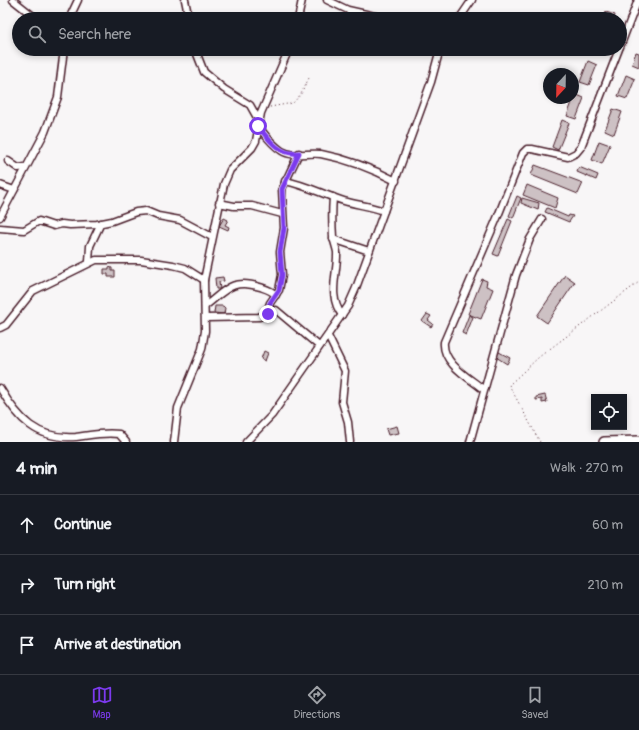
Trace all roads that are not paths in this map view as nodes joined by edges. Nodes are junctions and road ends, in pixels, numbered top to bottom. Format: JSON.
{"nodes":[{"id":1,"x":14,"y":0,"type":"edge"},
{"id":2,"x":78,"y":0,"type":"edge"},
{"id":3,"x":185,"y":0,"type":"edge"},
{"id":4,"x":302,"y":0,"type":"edge"},
{"id":5,"x":327,"y":0,"type":"edge"},
{"id":6,"x":472,"y":0,"type":"edge"},
{"id":7,"x":638,"y":0,"type":"edge"},
{"id":8,"x":29,"y":12,"type":"edge"},
{"id":9,"x":72,"y":12,"type":"edge"},
{"id":10,"x":188,"y":12,"type":"edge"},
{"id":11,"x":299,"y":12,"type":"edge"},
{"id":12,"x":357,"y":12,"type":"edge"},
{"id":13,"x":464,"y":12,"type":"edge"},
{"id":14,"x":627,"y":29,"type":"edge"},
{"id":15,"x":63,"y":56,"type":"edge"},
{"id":16,"x":197,"y":56,"type":"edge"},
{"id":17,"x":286,"y":56,"type":"edge"},
{"id":18,"x":438,"y":56,"type":"edge"},
{"id":19,"x":617,"y":56,"type":"edge"},
{"id":20,"x":259,"y":124,"type":"junction"},
{"id":21,"x":299,"y":153,"type":"junction"},
{"id":22,"x":8,"y":161,"type":"dead end"},
{"id":23,"x":26,"y":167,"type":"junction"},
{"id":24,"x":285,"y":181,"type":"junction"},
{"id":25,"x":396,"y":181,"type":"junction"},
{"id":26,"x":0,"y":185,"type":"edge"},
{"id":27,"x":14,"y":190,"type":"junction"},
{"id":28,"x":333,"y":197,"type":"junction"},
{"id":29,"x":219,"y":203,"type":"junction"},
{"id":30,"x":384,"y":212,"type":"junction"},
{"id":31,"x":282,"y":214,"type":"junction"},
{"id":32,"x":0,"y":217,"type":"edge"},
{"id":33,"x":542,"y":219,"type":"dead end"},
{"id":34,"x":101,"y":223,"type":"junction"},
{"id":35,"x":0,"y":228,"type":"edge"},
{"id":36,"x":212,"y":237,"type":"junction"},
{"id":37,"x":333,"y":238,"type":"junction"},
{"id":38,"x":369,"y":251,"type":"junction"},
{"id":39,"x":89,"y":262,"type":"junction"},
{"id":40,"x":204,"y":280,"type":"junction"},
{"id":41,"x":276,"y":295,"type":"junction"},
{"id":42,"x":205,"y":306,"type":"junction"},
{"id":43,"x":266,"y":315,"type":"junction"},
{"id":44,"x":342,"y":315,"type":"junction"},
{"id":45,"x":206,"y":318,"type":"junction"},
{"id":46,"x":0,"y":328,"type":"edge"},
{"id":47,"x":328,"y":336,"type":"junction"},
{"id":48,"x":319,"y":346,"type":"junction"},
{"id":49,"x":0,"y":388,"type":"edge"},
{"id":50,"x":483,"y":389,"type":"junction"},
{"id":51,"x":639,"y":441,"type":"edge"},
{"id":52,"x":126,"y":442,"type":"edge"},
{"id":53,"x":174,"y":442,"type":"edge"},
{"id":54,"x":246,"y":442,"type":"edge"},
{"id":55,"x":350,"y":442,"type":"edge"},
{"id":56,"x":470,"y":442,"type":"edge"},
{"id":57,"x":604,"y":442,"type":"edge"}],
"edges":[{"from":1,"to":8,"type":"street"},
{"from":2,"to":9,"type":"street"},
{"from":3,"to":10,"type":"street"},
{"from":4,"to":11,"type":"street"},
{"from":5,"to":12,"type":"street"},
{"from":6,"to":13,"type":"street"},
{"from":7,"to":14,"type":"street"},
{"from":15,"to":23,"type":"street"},
{"from":16,"to":20,"type":"street"},
{"from":17,"to":20,"type":"street"},
{"from":18,"to":25,"type":"street"},
{"from":19,"to":50,"type":"street"},
{"from":20,"to":21,"type":"street"},
{"from":20,"to":29,"type":"street"},
{"from":21,"to":24,"type":"street"},
{"from":21,"to":25,"type":"street"},
{"from":22,"to":23,"type":"street"},
{"from":23,"to":27,"type":"street"},
{"from":24,"to":28,"type":"street"},
{"from":24,"to":31,"type":"street"},
{"from":25,"to":30,"type":"street"},
{"from":26,"to":27,"type":"street"},
{"from":27,"to":32,"type":"street"},
{"from":28,"to":30,"type":"street"},
{"from":28,"to":37,"type":"street"},
{"from":29,"to":31,"type":"street"},
{"from":29,"to":36,"type":"street"},
{"from":30,"to":38,"type":"street"},
{"from":31,"to":41,"type":"street"},
{"from":33,"to":50,"type":"street"},
{"from":34,"to":35,"type":"street"},
{"from":34,"to":36,"type":"street"},
{"from":34,"to":39,"type":"street"},
{"from":36,"to":40,"type":"street"},
{"from":37,"to":38,"type":"street"},
{"from":37,"to":44,"type":"street"},
{"from":38,"to":44,"type":"street"},
{"from":39,"to":40,"type":"street"},
{"from":39,"to":46,"type":"street"},
{"from":40,"to":42,"type":"street"},
{"from":41,"to":42,"type":"street"},
{"from":41,"to":43,"type":"street"},
{"from":42,"to":45,"type":"street"},
{"from":43,"to":45,"type":"street"},
{"from":43,"to":48,"type":"street"},
{"from":44,"to":47,"type":"street"},
{"from":45,"to":53,"type":"street"},
{"from":47,"to":48,"type":"street"},
{"from":47,"to":55,"type":"street"},
{"from":48,"to":54,"type":"street"},
{"from":49,"to":52,"type":"street"},
{"from":50,"to":56,"type":"street"},
{"from":51,"to":57,"type":"highway"}]}
